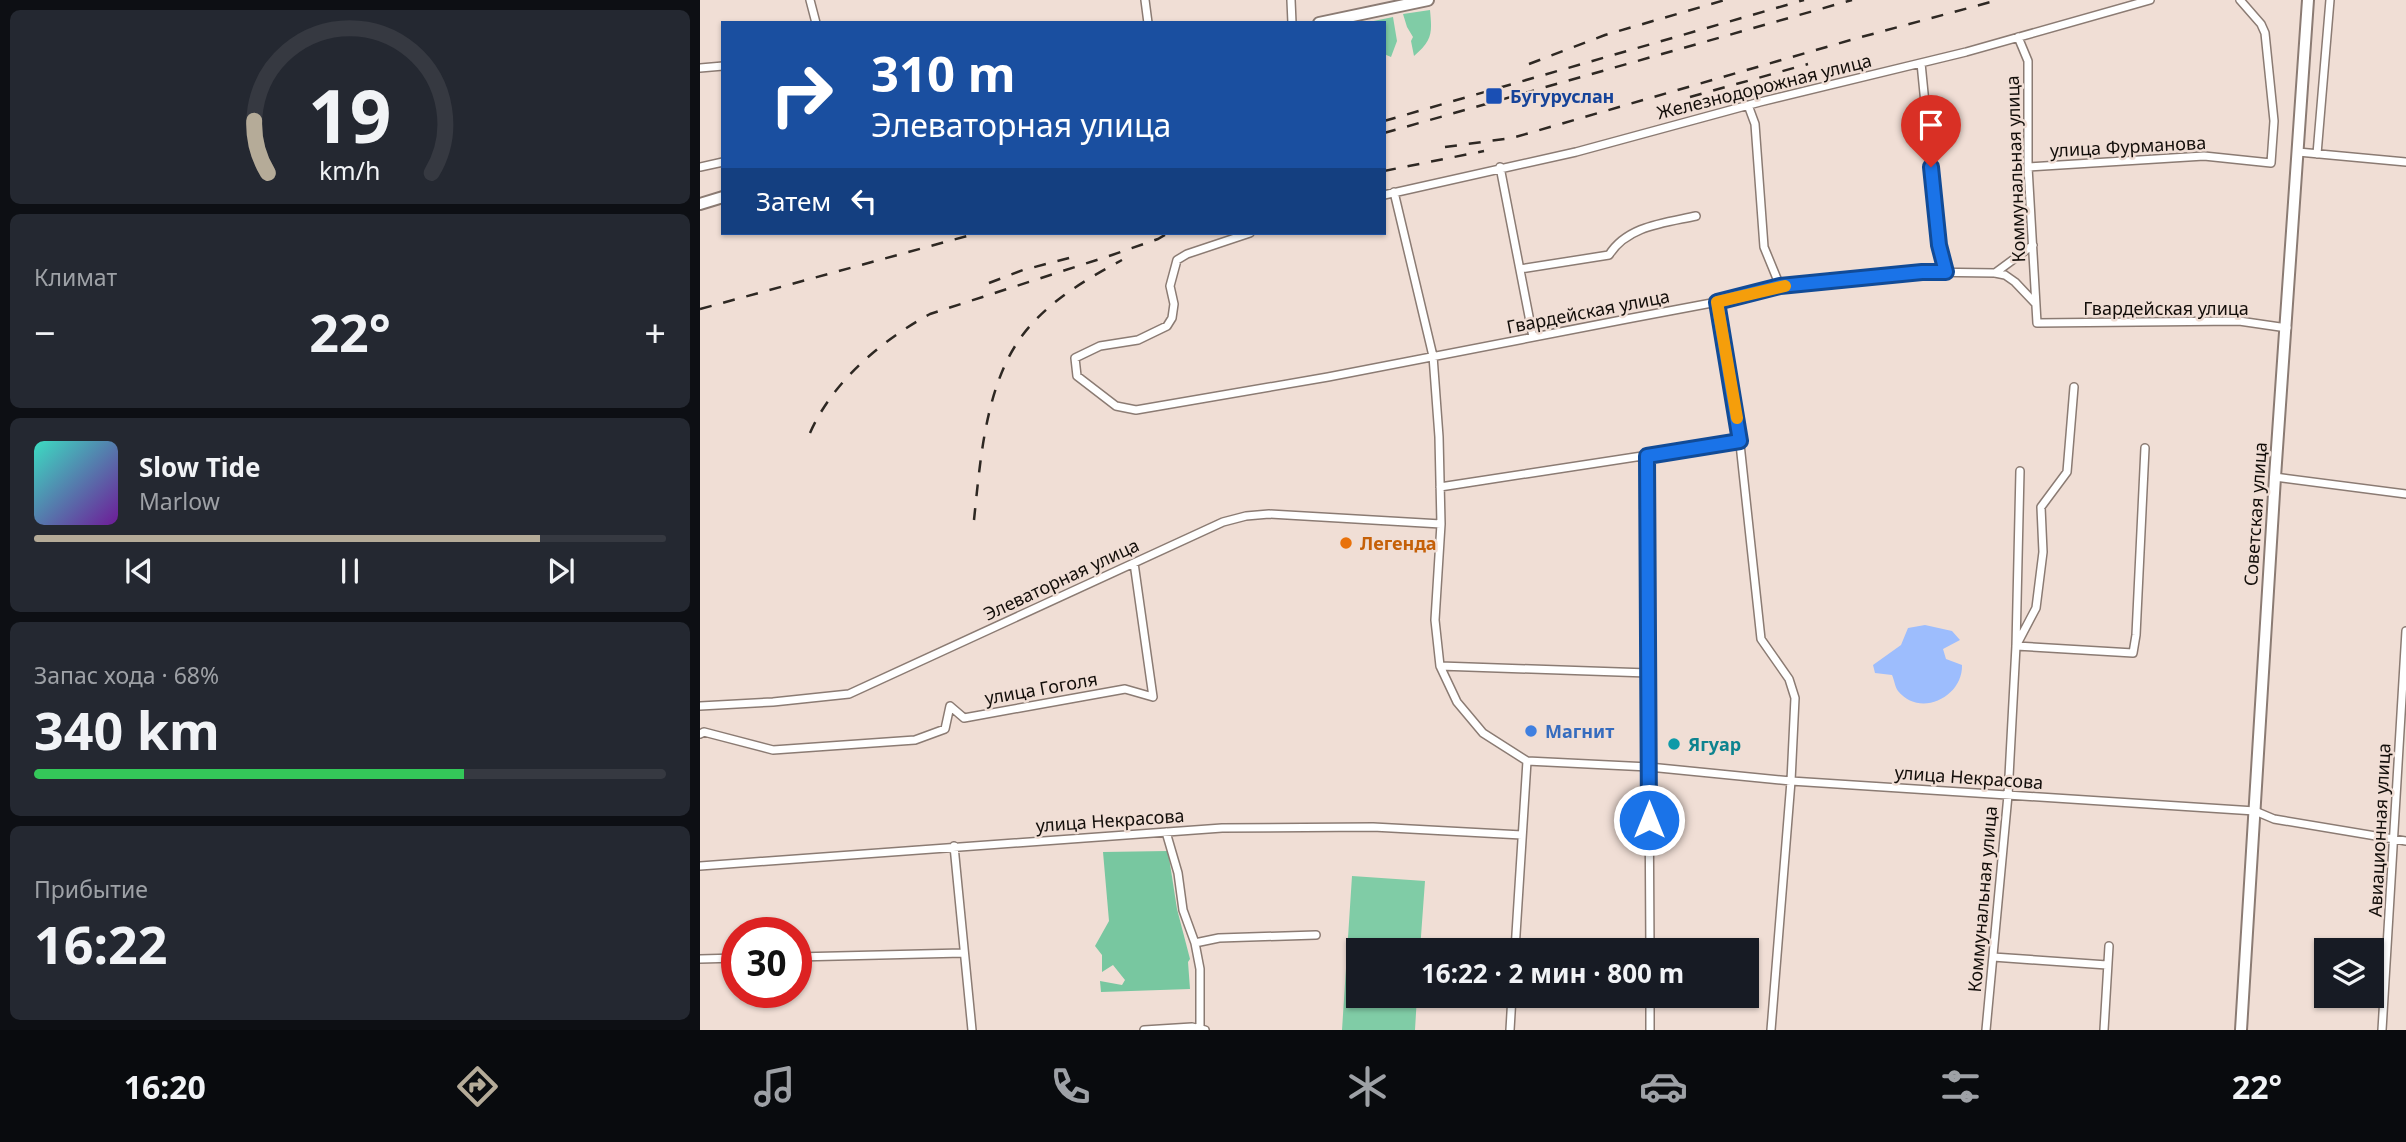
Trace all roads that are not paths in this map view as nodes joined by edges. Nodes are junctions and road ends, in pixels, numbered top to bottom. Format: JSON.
{"nodes":[{"id":1,"x":810,"y":0,"type":"edge"},
{"id":2,"x":1145,"y":0,"type":"edge"},
{"id":3,"x":1291,"y":0,"type":"edge"},
{"id":4,"x":1428,"y":0,"type":"edge"},
{"id":5,"x":2150,"y":0,"type":"edge"},
{"id":6,"x":2240,"y":0,"type":"edge"},
{"id":7,"x":2308,"y":0,"type":"edge"},
{"id":8,"x":2330,"y":0,"type":"edge"},
{"id":9,"x":815,"y":21,"type":"edge"},
{"id":10,"x":1149,"y":21,"type":"edge"},
{"id":11,"x":1292,"y":21,"type":"edge"},
{"id":12,"x":1328,"y":21,"type":"edge"},
{"id":13,"x":2018,"y":37,"type":"junction"},
{"id":14,"x":1921,"y":63,"type":"junction"},
{"id":15,"x":721,"y":66,"type":"edge"},
{"id":16,"x":700,"y":68,"type":"edge"},
{"id":17,"x":1748,"y":105,"type":"junction"},
{"id":18,"x":2298,"y":152,"type":"junction"},
{"id":19,"x":2317,"y":154,"type":"junction"},
{"id":20,"x":721,"y":162,"type":"edge"},
{"id":21,"x":2406,"y":162,"type":"edge"},
{"id":22,"x":700,"y":167,"type":"edge"},
{"id":23,"x":1500,"y":167,"type":"junction"},
{"id":24,"x":2028,"y":167,"type":"junction"},
{"id":25,"x":1394,"y":192,"type":"junction"},
{"id":26,"x":1386,"y":194,"type":"edge"},
{"id":27,"x":721,"y":198,"type":"edge"},
{"id":28,"x":700,"y":204,"type":"edge"},
{"id":29,"x":1696,"y":216,"type":"dead end"},
{"id":30,"x":1244,"y":235,"type":"edge"},
{"id":31,"x":2033,"y":245,"type":"junction"},
{"id":32,"x":1520,"y":269,"type":"junction"},
{"id":33,"x":1946,"y":272,"type":"junction"},
{"id":34,"x":1995,"y":273,"type":"junction"},
{"id":35,"x":1780,"y":286,"type":"junction"},
{"id":36,"x":1717,"y":302,"type":"junction"},
{"id":37,"x":2035,"y":303,"type":"junction"},
{"id":38,"x":2287,"y":328,"type":"junction"},
{"id":39,"x":1533,"y":337,"type":"junction"},
{"id":40,"x":1433,"y":356,"type":"junction"},
{"id":41,"x":2074,"y":387,"type":"dead end"},
{"id":42,"x":1740,"y":441,"type":"junction"},
{"id":43,"x":2145,"y":448,"type":"dead end"},
{"id":44,"x":1647,"y":456,"type":"junction"},
{"id":45,"x":2020,"y":471,"type":"dead end"},
{"id":46,"x":2275,"y":477,"type":"junction"},
{"id":47,"x":1440,"y":487,"type":"junction"},
{"id":48,"x":2406,"y":494,"type":"edge"},
{"id":49,"x":1440,"y":524,"type":"junction"},
{"id":50,"x":1134,"y":563,"type":"junction"},
{"id":51,"x":2406,"y":631,"type":"edge"},
{"id":52,"x":2016,"y":646,"type":"junction"},
{"id":53,"x":1440,"y":666,"type":"junction"},
{"id":54,"x":1648,"y":673,"type":"junction"},
{"id":55,"x":700,"y":706,"type":"edge"},
{"id":56,"x":700,"y":734,"type":"edge"},
{"id":57,"x":1527,"y":761,"type":"junction"},
{"id":58,"x":1649,"y":767,"type":"junction"},
{"id":59,"x":1791,"y":781,"type":"junction"},
{"id":60,"x":2008,"y":795,"type":"junction"},
{"id":61,"x":2255,"y":811,"type":"junction"},
{"id":62,"x":1166,"y":832,"type":"junction"},
{"id":63,"x":1522,"y":835,"type":"junction"},
{"id":64,"x":2394,"y":840,"type":"junction"},
{"id":65,"x":2406,"y":841,"type":"edge"},
{"id":66,"x":954,"y":846,"type":"junction"},
{"id":67,"x":700,"y":866,"type":"edge"},
{"id":68,"x":1316,"y":935,"type":"dead end"},
{"id":69,"x":1516,"y":938,"type":"edge"},
{"id":70,"x":1650,"y":938,"type":"edge"},
{"id":71,"x":1195,"y":943,"type":"junction"},
{"id":72,"x":2109,"y":946,"type":"dead end"},
{"id":73,"x":963,"y":953,"type":"junction"},
{"id":74,"x":812,"y":957,"type":"edge"},
{"id":75,"x":1993,"y":957,"type":"junction"},
{"id":76,"x":721,"y":958,"type":"edge"},
{"id":77,"x":700,"y":959,"type":"edge"},
{"id":78,"x":2107,"y":965,"type":"junction"},
{"id":79,"x":1511,"y":1008,"type":"edge"},
{"id":80,"x":1650,"y":1008,"type":"edge"},
{"id":81,"x":1202,"y":1029,"type":"edge"},
{"id":82,"x":972,"y":1030,"type":"edge"},
{"id":83,"x":1144,"y":1030,"type":"edge"},
{"id":84,"x":1510,"y":1030,"type":"edge"},
{"id":85,"x":1650,"y":1030,"type":"edge"},
{"id":86,"x":1771,"y":1030,"type":"edge"},
{"id":87,"x":1986,"y":1030,"type":"edge"},
{"id":88,"x":2104,"y":1030,"type":"edge"},
{"id":89,"x":2241,"y":1030,"type":"edge"},
{"id":90,"x":2382,"y":1030,"type":"edge"}],
"edges":[{"from":1,"to":9,"type":"street"},
{"from":2,"to":10,"type":"street"},
{"from":3,"to":11,"type":"street"},
{"from":4,"to":12,"type":"main road"},
{"from":5,"to":13,"type":"street","name":"Железнодорожная улица"},
{"from":6,"to":24,"type":"street","name":"улица Фурманова"},
{"from":7,"to":18,"type":"main road","name":"Советская улица"},
{"from":8,"to":19,"type":"street"},
{"from":13,"to":14,"type":"street","name":"Железнодорожная улица"},
{"from":13,"to":24,"type":"street","name":"Коммунальная улица"},
{"from":14,"to":17,"type":"street","name":"Железнодорожная улица"},
{"from":14,"to":33,"type":"street"},
{"from":15,"to":16,"type":"street"},
{"from":17,"to":23,"type":"street","name":"Железнодорожная улица"},
{"from":17,"to":35,"type":"street"},
{"from":18,"to":19,"type":"street"},
{"from":18,"to":38,"type":"main road","name":"Советская улица"},
{"from":19,"to":21,"type":"street"},
{"from":20,"to":22,"type":"street"},
{"from":23,"to":25,"type":"street","name":"Железнодорожная улица"},
{"from":23,"to":32,"type":"street"},
{"from":24,"to":31,"type":"street","name":"Коммунальная улица"},
{"from":25,"to":26,"type":"street","name":"Железнодорожная улица"},
{"from":25,"to":40,"type":"street"},
{"from":27,"to":28,"type":"main road"},
{"from":29,"to":32,"type":"street"},
{"from":30,"to":40,"type":"street","name":"Гвардейская улица"},
{"from":31,"to":34,"type":"street"},
{"from":31,"to":37,"type":"street","name":"Коммунальная улица"},
{"from":32,"to":39,"type":"street"},
{"from":33,"to":34,"type":"street","name":"Гвардейская улица"},
{"from":33,"to":35,"type":"street","name":"Гвардейская улица"},
{"from":34,"to":37,"type":"street","name":"Гвардейская улица"},
{"from":35,"to":36,"type":"street","name":"Гвардейская улица"},
{"from":36,"to":39,"type":"street","name":"Гвардейская улица"},
{"from":36,"to":42,"type":"street"},
{"from":37,"to":38,"type":"street","name":"Гвардейская улица"},
{"from":38,"to":46,"type":"main road","name":"Советская улица"},
{"from":39,"to":40,"type":"street","name":"Гвардейская улица"},
{"from":40,"to":47,"type":"street"},
{"from":41,"to":52,"type":"street","name":"Коммунальная улица"},
{"from":42,"to":44,"type":"street"},
{"from":42,"to":59,"type":"street"},
{"from":43,"to":52,"type":"street"},
{"from":44,"to":47,"type":"street"},
{"from":44,"to":54,"type":"street"},
{"from":45,"to":52,"type":"street","name":"Коммунальная улица"},
{"from":46,"to":48,"type":"street"},
{"from":46,"to":61,"type":"main road","name":"Советская улица"},
{"from":47,"to":49,"type":"street"},
{"from":49,"to":50,"type":"street","name":"Элеваторная улица"},
{"from":49,"to":53,"type":"street"},
{"from":50,"to":55,"type":"street","name":"Элеваторная улица"},
{"from":50,"to":56,"type":"street","name":"улица Гоголя"},
{"from":51,"to":64,"type":"street","name":"Авиационная улица"},
{"from":52,"to":60,"type":"street","name":"Коммунальная улица"},
{"from":53,"to":54,"type":"street"},
{"from":53,"to":57,"type":"street"},
{"from":54,"to":58,"type":"street"},
{"from":57,"to":58,"type":"street","name":"улица Некрасова"},
{"from":57,"to":63,"type":"street"},
{"from":58,"to":59,"type":"street","name":"улица Некрасова"},
{"from":58,"to":70,"type":"street"},
{"from":59,"to":60,"type":"street","name":"улица Некрасова"},
{"from":59,"to":86,"type":"street"},
{"from":60,"to":61,"type":"street","name":"улица Некрасова"},
{"from":60,"to":75,"type":"street","name":"Коммунальная улица"},
{"from":61,"to":64,"type":"street","name":"улица Некрасова"},
{"from":61,"to":89,"type":"main road","name":"Советская улица"},
{"from":62,"to":63,"type":"street","name":"улица Некрасова"},
{"from":62,"to":66,"type":"street","name":"улица Некрасова"},
{"from":62,"to":71,"type":"street"},
{"from":63,"to":69,"type":"street"},
{"from":64,"to":65,"type":"street","name":"улица Некрасова"},
{"from":64,"to":90,"type":"street","name":"Авиационная улица"},
{"from":66,"to":67,"type":"street","name":"улица Некрасова"},
{"from":66,"to":73,"type":"street"},
{"from":68,"to":71,"type":"street"},
{"from":71,"to":81,"type":"street"},
{"from":72,"to":78,"type":"street"},
{"from":73,"to":74,"type":"street"},
{"from":73,"to":82,"type":"street"},
{"from":75,"to":78,"type":"street"},
{"from":75,"to":87,"type":"street","name":"Коммунальная улица"},
{"from":76,"to":77,"type":"street"},
{"from":78,"to":88,"type":"street"},
{"from":79,"to":84,"type":"street"},
{"from":80,"to":85,"type":"street"},
{"from":81,"to":83,"type":"street"}]}
